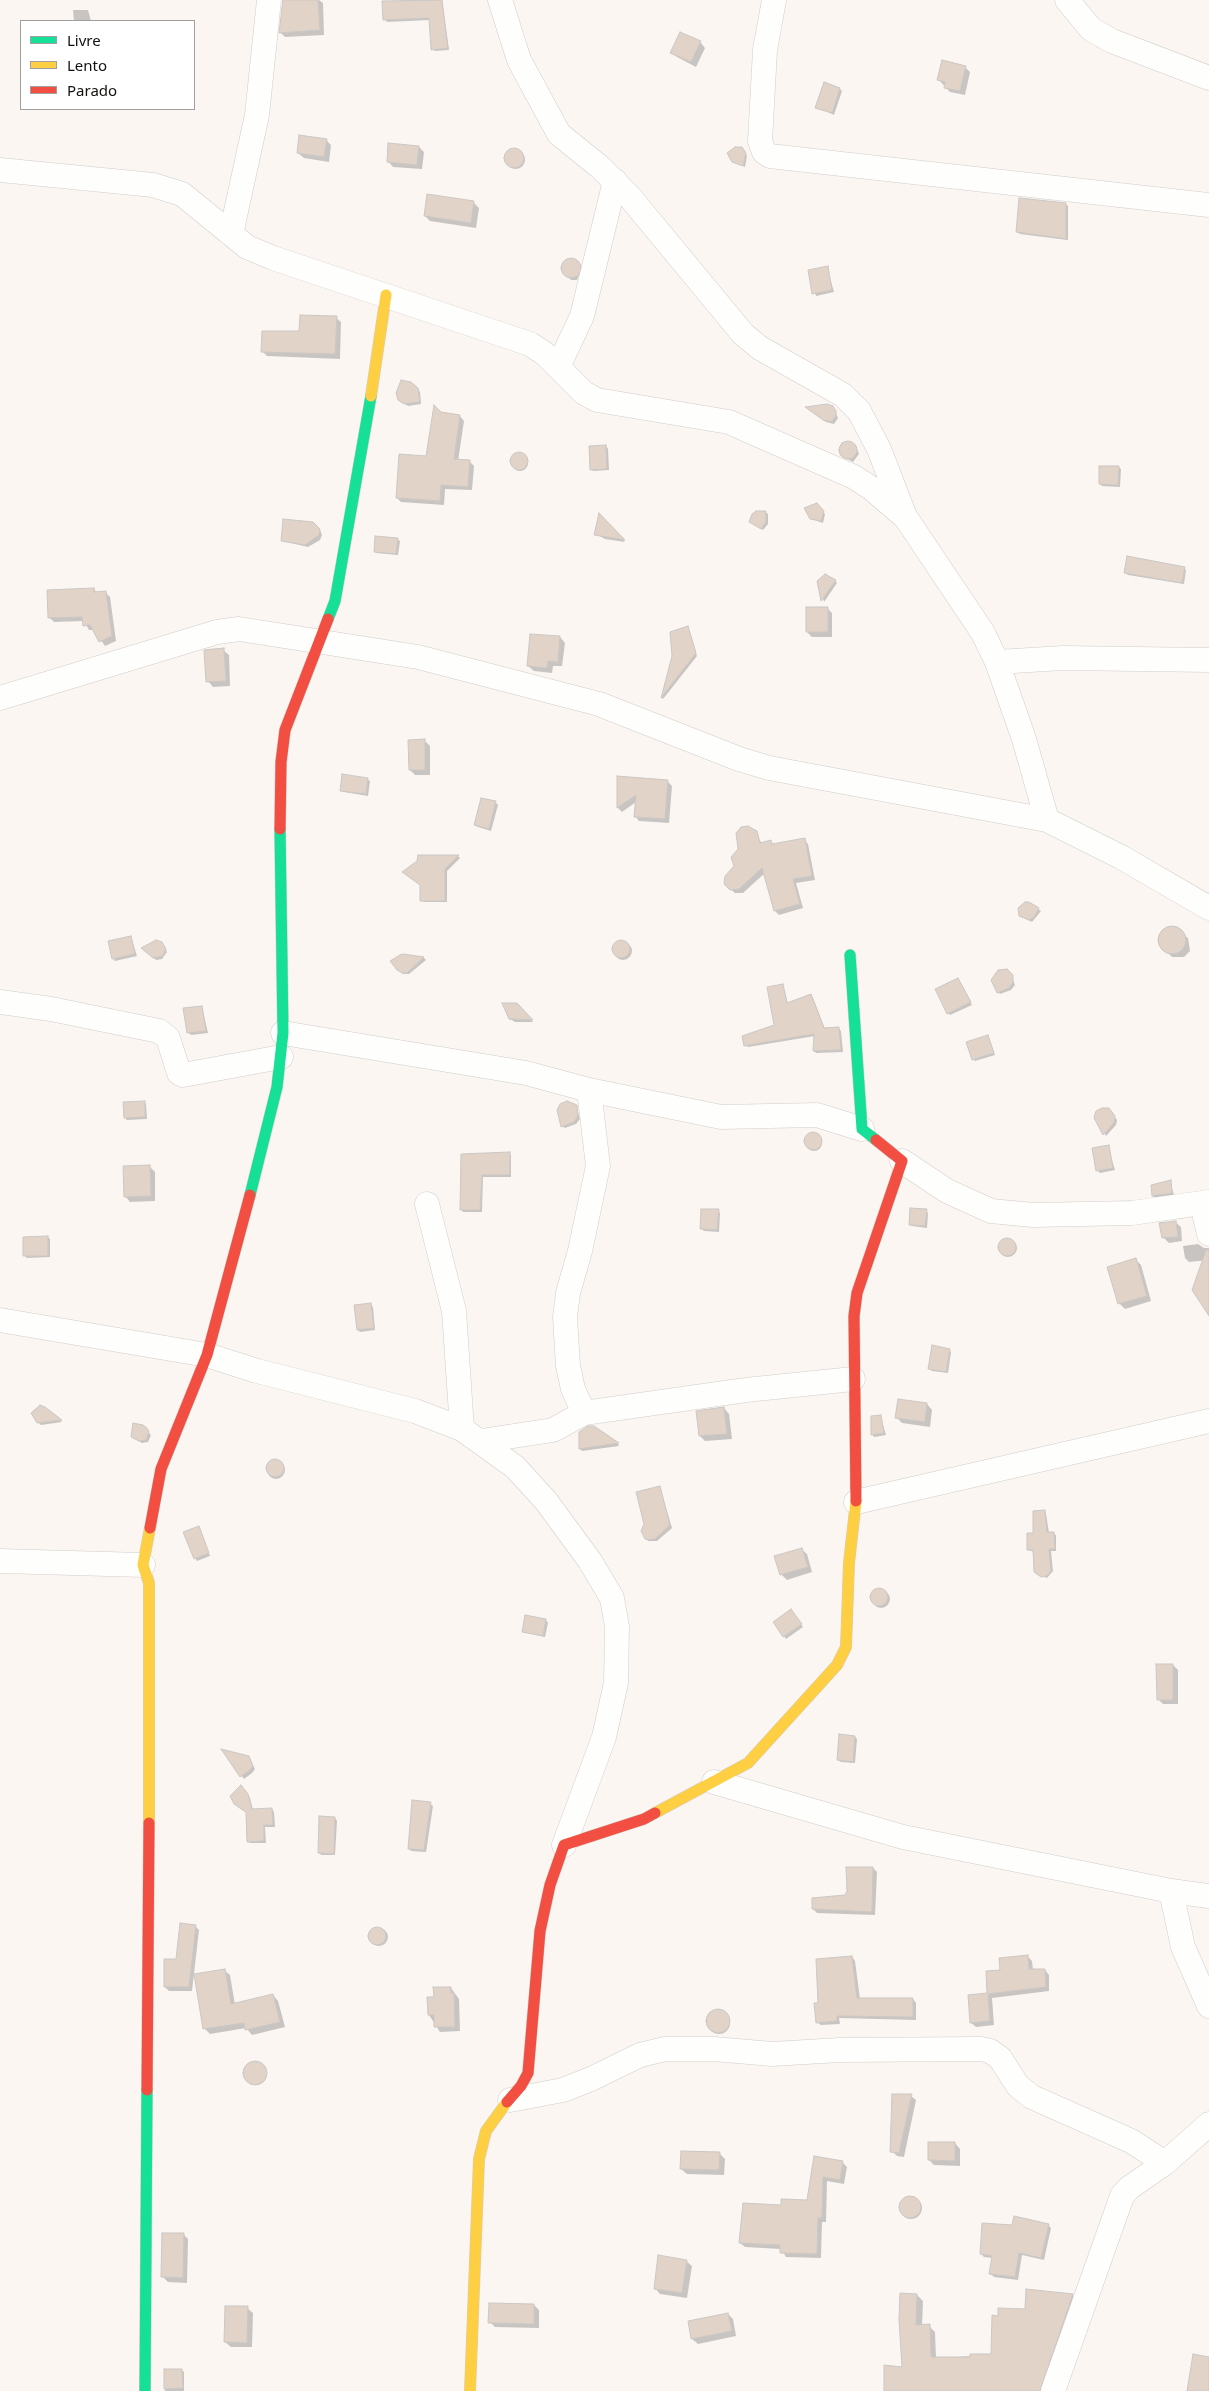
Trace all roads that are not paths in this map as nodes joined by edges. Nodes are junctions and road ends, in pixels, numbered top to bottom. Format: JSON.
{"nodes":[{"id":1,"x":268,"y":0,"type":"edge"},
{"id":2,"x":500,"y":0,"type":"edge"},
{"id":3,"x":774,"y":0,"type":"edge"},
{"id":4,"x":1067,"y":0,"type":"edge"},
{"id":5,"x":1209,"y":78,"type":"edge"},
{"id":6,"x":0,"y":170,"type":"edge"},
{"id":7,"x":614,"y":182,"type":"junction"},
{"id":8,"x":1209,"y":205,"type":"edge"},
{"id":9,"x":231,"y":234,"type":"junction"},
{"id":10,"x":386,"y":295,"type":"junction"},
{"id":11,"x":558,"y":367,"type":"junction"},
{"id":12,"x":906,"y":518,"type":"junction"},
{"id":13,"x":320,"y":643,"type":"junction"},
{"id":14,"x":1209,"y":660,"type":"edge"},
{"id":15,"x":997,"y":662,"type":"junction"},
{"id":16,"x":0,"y":698,"type":"edge"},
{"id":17,"x":1048,"y":820,"type":"junction"},
{"id":18,"x":1209,"y":908,"type":"edge"},
{"id":19,"x":850,"y":955,"type":"dead end"},
{"id":20,"x":0,"y":1002,"type":"edge"},
{"id":21,"x":283,"y":1033,"type":"junction"},
{"id":22,"x":281,"y":1057,"type":"junction"},
{"id":23,"x":589,"y":1090,"type":"junction"},
{"id":24,"x":862,"y":1129,"type":"junction"},
{"id":25,"x":902,"y":1161,"type":"junction"},
{"id":26,"x":1205,"y":1203,"type":"edge"},
{"id":27,"x":427,"y":1204,"type":"dead end"},
{"id":28,"x":1209,"y":1234,"type":"edge"},
{"id":29,"x":0,"y":1320,"type":"edge"},
{"id":30,"x":207,"y":1355,"type":"junction"},
{"id":31,"x":854,"y":1379,"type":"junction"},
{"id":32,"x":584,"y":1413,"type":"junction"},
{"id":33,"x":1209,"y":1421,"type":"edge"},
{"id":34,"x":472,"y":1435,"type":"junction"},
{"id":35,"x":856,"y":1502,"type":"junction"},
{"id":36,"x":0,"y":1561,"type":"edge"},
{"id":37,"x":143,"y":1565,"type":"junction"},
{"id":38,"x":714,"y":1782,"type":"junction"},
{"id":39,"x":564,"y":1845,"type":"junction"},
{"id":40,"x":1171,"y":1891,"type":"junction"},
{"id":41,"x":1209,"y":1896,"type":"edge"},
{"id":42,"x":1209,"y":2006,"type":"edge"},
{"id":43,"x":510,"y":2100,"type":"junction"},
{"id":44,"x":1209,"y":2124,"type":"edge"},
{"id":45,"x":1165,"y":2163,"type":"junction"},
{"id":46,"x":145,"y":2391,"type":"edge"},
{"id":47,"x":470,"y":2391,"type":"edge"},
{"id":48,"x":1053,"y":2391,"type":"edge"}],
"edges":[{"from":1,"to":9,"type":"street"},
{"from":2,"to":7,"type":"street"},
{"from":3,"to":8,"type":"street"},
{"from":4,"to":5,"type":"street"},
{"from":6,"to":9,"type":"street"},
{"from":7,"to":11,"type":"street"},
{"from":7,"to":12,"type":"street"},
{"from":9,"to":10,"type":"street"},
{"from":10,"to":11,"type":"street"},
{"from":10,"to":13,"type":"street"},
{"from":11,"to":12,"type":"street"},
{"from":12,"to":15,"type":"street"},
{"from":13,"to":16,"type":"street"},
{"from":13,"to":17,"type":"street"},
{"from":13,"to":21,"type":"street"},
{"from":14,"to":15,"type":"street"},
{"from":15,"to":17,"type":"street"},
{"from":17,"to":18,"type":"street"},
{"from":19,"to":24,"type":"street"},
{"from":20,"to":22,"type":"street"},
{"from":21,"to":22,"type":"street"},
{"from":21,"to":23,"type":"street"},
{"from":22,"to":30,"type":"street"},
{"from":23,"to":24,"type":"street"},
{"from":23,"to":32,"type":"street"},
{"from":24,"to":25,"type":"street"},
{"from":25,"to":26,"type":"street"},
{"from":25,"to":31,"type":"street"},
{"from":26,"to":28,"type":"street"},
{"from":27,"to":34,"type":"street"},
{"from":29,"to":30,"type":"street"},
{"from":30,"to":34,"type":"street"},
{"from":30,"to":37,"type":"street"},
{"from":31,"to":32,"type":"street"},
{"from":31,"to":35,"type":"street"},
{"from":32,"to":34,"type":"street"},
{"from":33,"to":35,"type":"street"},
{"from":34,"to":39,"type":"street"},
{"from":35,"to":38,"type":"street"},
{"from":36,"to":37,"type":"street"},
{"from":37,"to":46,"type":"street"},
{"from":38,"to":39,"type":"street"},
{"from":38,"to":40,"type":"street"},
{"from":39,"to":43,"type":"street"},
{"from":40,"to":41,"type":"street"},
{"from":40,"to":42,"type":"street"},
{"from":43,"to":45,"type":"street"},
{"from":43,"to":47,"type":"street"},
{"from":44,"to":45,"type":"street"},
{"from":45,"to":48,"type":"street"}]}
